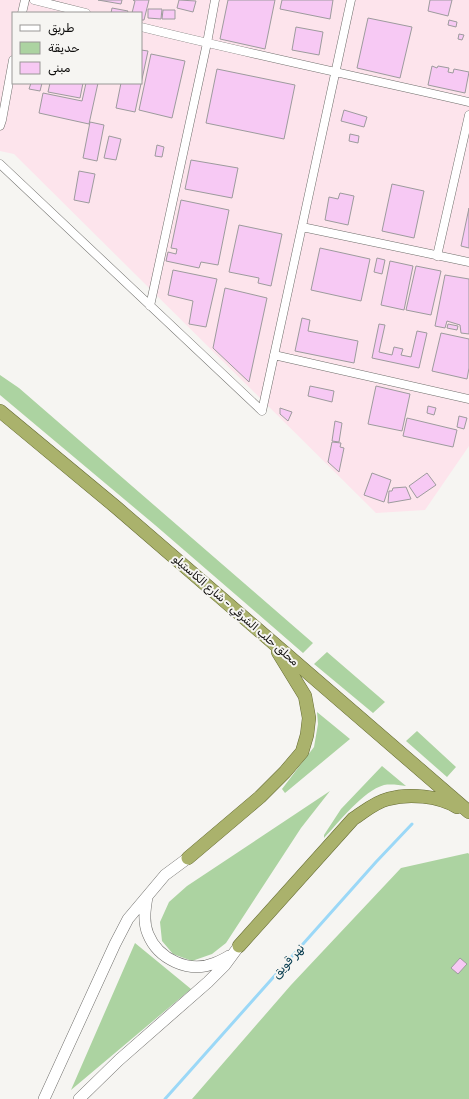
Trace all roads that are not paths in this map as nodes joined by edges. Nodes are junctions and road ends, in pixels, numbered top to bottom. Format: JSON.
{"nodes":[{"id":1,"x":25,"y":0,"type":"edge"},
{"id":2,"x":34,"y":0,"type":"edge"},
{"id":3,"x":215,"y":0,"type":"edge"},
{"id":4,"x":351,"y":0,"type":"edge"},
{"id":5,"x":22,"y":12,"type":"edge"},
{"id":6,"x":82,"y":12,"type":"edge"},
{"id":7,"x":142,"y":27,"type":"edge"},
{"id":8,"x":207,"y":43,"type":"junction"},
{"id":9,"x":12,"y":65,"type":"edge"},
{"id":10,"x":336,"y":71,"type":"junction"},
{"id":11,"x":469,"y":102,"type":"edge"},
{"id":12,"x":469,"y":115,"type":"edge"},
{"id":13,"x":0,"y":126,"type":"edge"},
{"id":14,"x":0,"y":164,"type":"edge"},
{"id":15,"x":302,"y":227,"type":"junction"},
{"id":16,"x":437,"y":256,"type":"junction"},
{"id":17,"x":469,"y":262,"type":"edge"},
{"id":18,"x":150,"y":306,"type":"junction"},
{"id":19,"x":274,"y":355,"type":"junction"},
{"id":20,"x":469,"y":399,"type":"edge"},
{"id":21,"x":0,"y":411,"type":"edge"},
{"id":22,"x":272,"y":642,"type":"junction"},
{"id":23,"x":469,"y":813,"type":"edge"},
{"id":24,"x":188,"y":858,"type":"joint"},
{"id":25,"x":147,"y":896,"type":"junction"},
{"id":26,"x":239,"y":946,"type":"junction"},
{"id":27,"x":44,"y":1099,"type":"edge"},
{"id":28,"x":80,"y":1099,"type":"edge"}],
"edges":[{"from":1,"to":5,"type":"street"},
{"from":2,"to":6,"type":"street"},
{"from":3,"to":8,"type":"street"},
{"from":4,"to":10,"type":"street"},
{"from":7,"to":8,"type":"street"},
{"from":8,"to":10,"type":"street"},
{"from":8,"to":18,"type":"street"},
{"from":9,"to":13,"type":"street"},
{"from":10,"to":11,"type":"street"},
{"from":10,"to":15,"type":"street"},
{"from":12,"to":16,"type":"street"},
{"from":14,"to":18,"type":"street"},
{"from":15,"to":16,"type":"street"},
{"from":15,"to":19,"type":"street"},
{"from":16,"to":17,"type":"street"},
{"from":18,"to":19,"type":"street"},
{"from":19,"to":20,"type":"street"},
{"from":21,"to":22,"type":"highway","name":"محلق حلب الشرقي - شارع الكاستيلو"},
{"from":22,"to":23,"type":"highway","name":"محلق حلب الشرقي - شارع الكاستيلو"},
{"from":22,"to":24,"type":"highway"},
{"from":23,"to":26,"type":"highway"},
{"from":24,"to":25,"type":"main road"},
{"from":25,"to":26,"type":"main road"},
{"from":25,"to":27,"type":"main road"},
{"from":26,"to":28,"type":"main road"}]}
